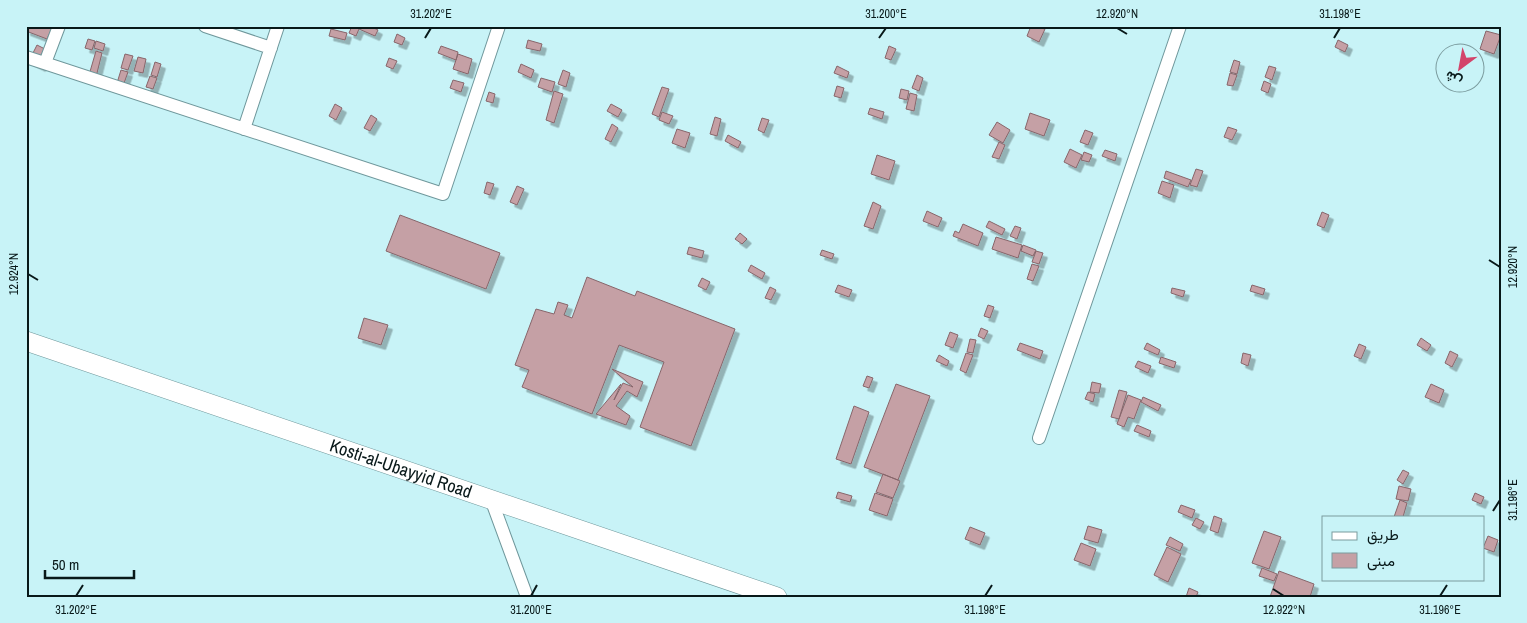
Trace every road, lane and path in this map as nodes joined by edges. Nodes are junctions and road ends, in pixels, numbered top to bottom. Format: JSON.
{"nodes":[{"id":1,"x":59,"y":26,"type":"edge"},
{"id":2,"x":205,"y":26,"type":"edge"},
{"id":3,"x":278,"y":26,"type":"edge"},
{"id":4,"x":499,"y":26,"type":"edge"},
{"id":5,"x":1180,"y":26,"type":"edge"},
{"id":6,"x":271,"y":48,"type":"junction"},
{"id":7,"x":26,"y":57,"type":"edge"},
{"id":8,"x":45,"y":63,"type":"junction"},
{"id":9,"x":244,"y":129,"type":"junction"},
{"id":10,"x":26,"y":341,"type":"edge"},
{"id":11,"x":1039,"y":438,"type":"dead end"},
{"id":12,"x":491,"y":499,"type":"junction"},
{"id":13,"x":527,"y":597,"type":"edge"},
{"id":14,"x":776,"y":597,"type":"edge"}],
"edges":[{"from":1,"to":8,"type":"street"},
{"from":2,"to":6,"type":"street"},
{"from":3,"to":6,"type":"street"},
{"from":4,"to":9,"type":"street"},
{"from":5,"to":11,"type":"street"},
{"from":6,"to":9,"type":"street"},
{"from":7,"to":8,"type":"street"},
{"from":8,"to":9,"type":"street"},
{"from":10,"to":12,"type":"highway","name":"Kosti-al-Ubayyid Road"},
{"from":12,"to":13,"type":"street"},
{"from":12,"to":14,"type":"highway","name":"Kosti-al-Ubayyid Road"}]}
